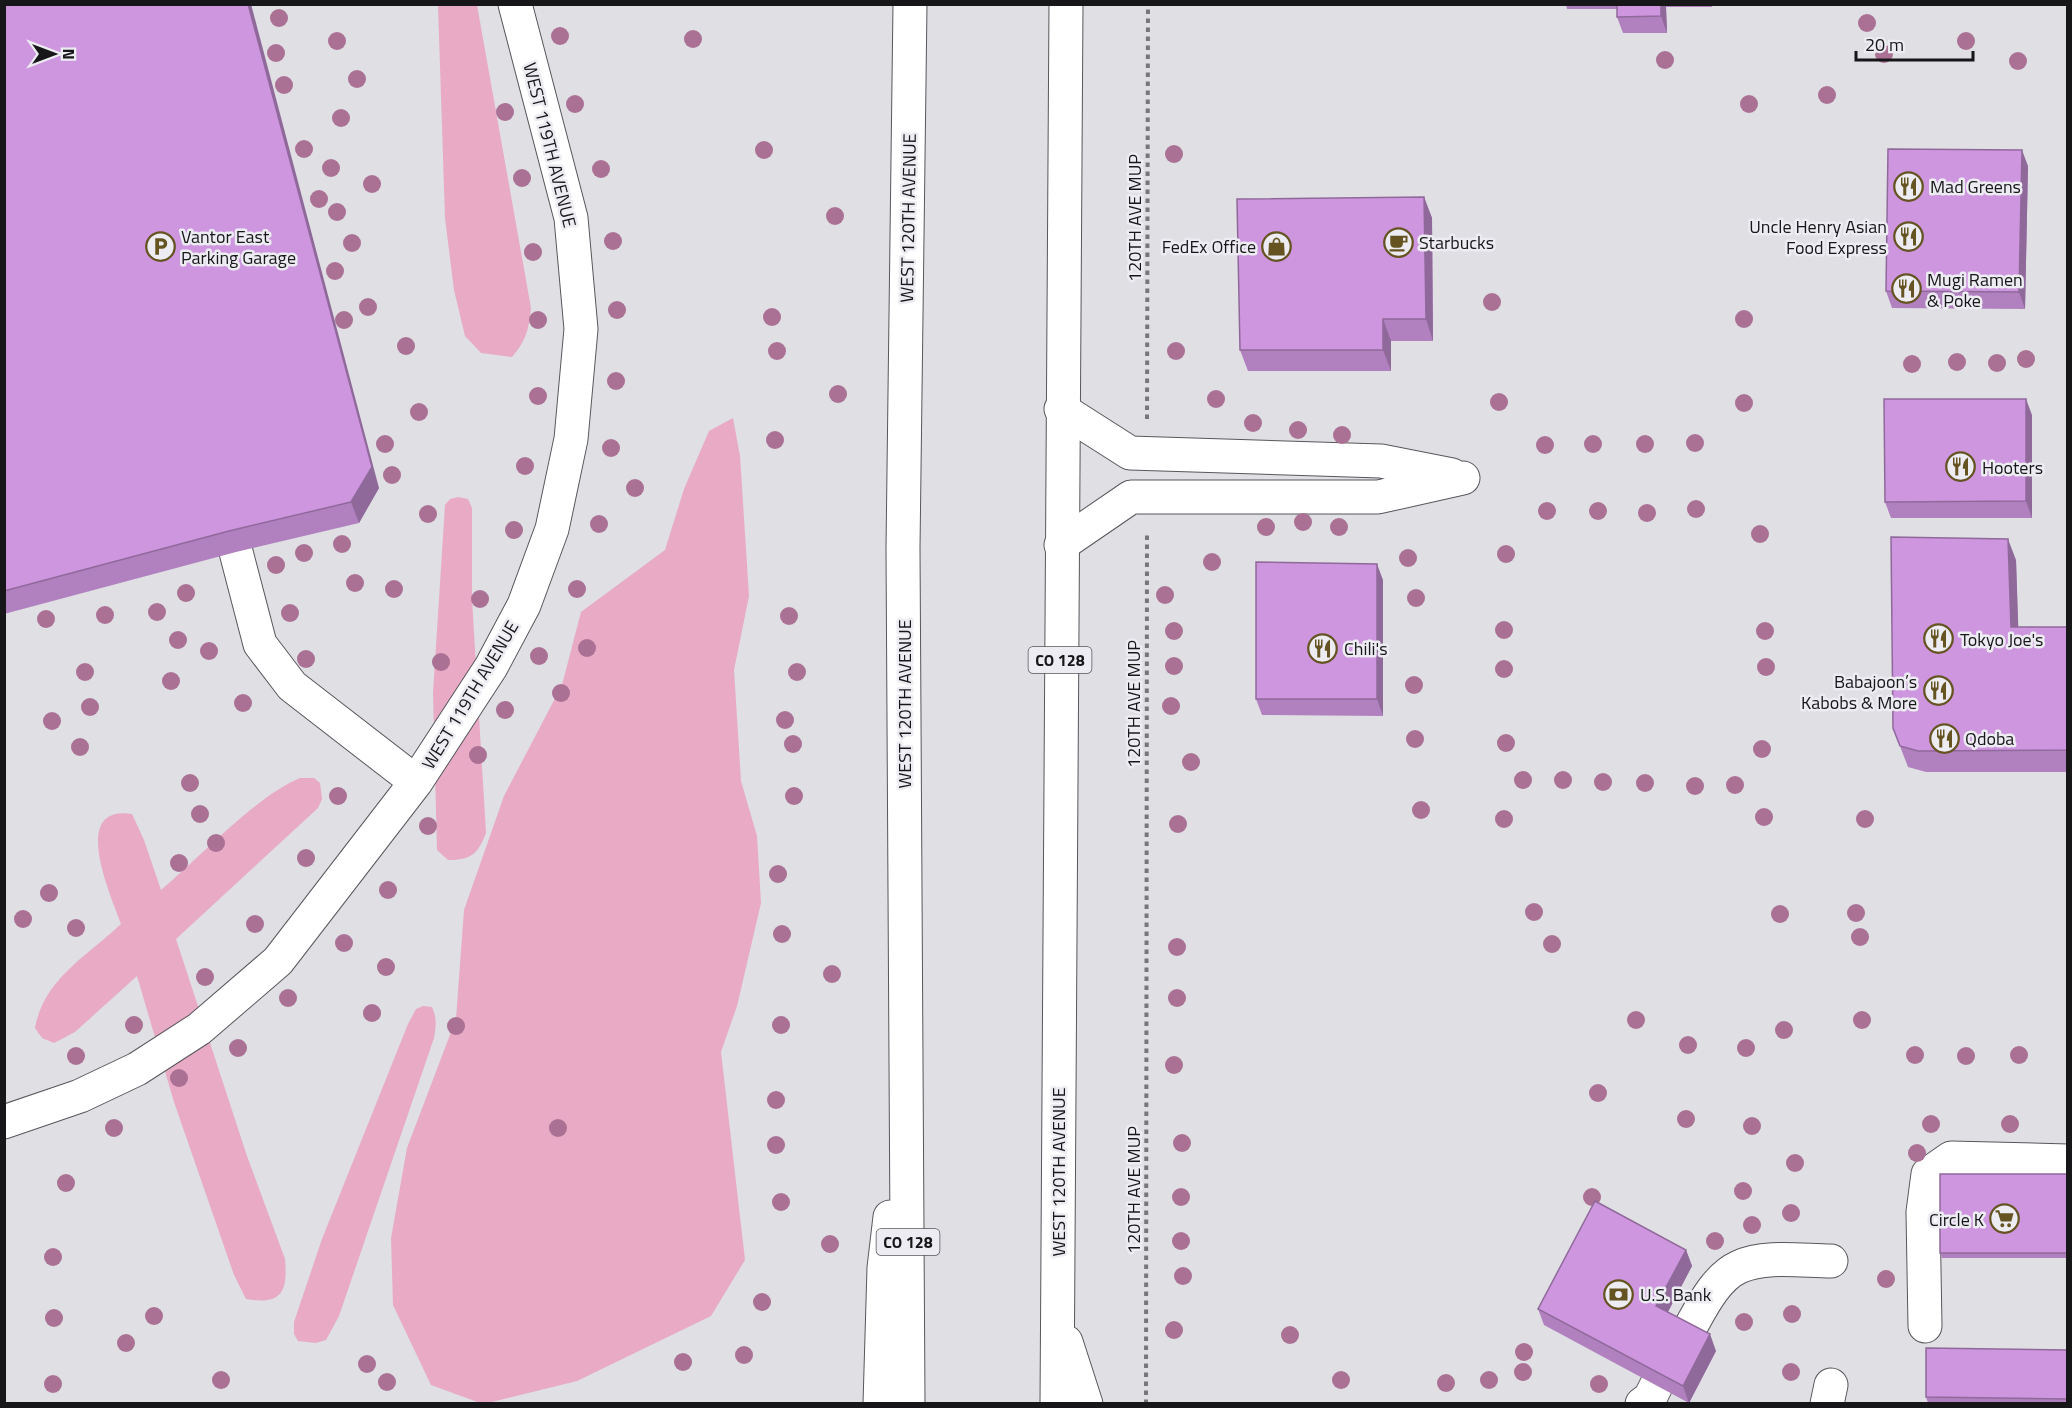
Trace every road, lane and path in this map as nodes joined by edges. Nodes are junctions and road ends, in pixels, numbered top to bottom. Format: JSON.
{"nodes":[{"id":1,"x":514,"y":4,"type":"edge"},
{"id":2,"x":910,"y":4,"type":"edge"},
{"id":3,"x":1066,"y":4,"type":"edge"},
{"id":4,"x":1148,"y":4,"type":"edge"},
{"id":5,"x":1061,"y":409,"type":"junction"},
{"id":6,"x":1147,"y":454,"type":"junction"},
{"id":7,"x":1147,"y":497,"type":"junction"},
{"id":8,"x":1061,"y":545,"type":"junction"},
{"id":9,"x":236,"y":552,"type":"edge"},
{"id":10,"x":416,"y":782,"type":"junction"},
{"id":11,"x":907,"y":1081,"type":"junction"},
{"id":12,"x":4,"y":1122,"type":"edge"},
{"id":13,"x":2067,"y":1161,"type":"edge"},
{"id":14,"x":1831,"y":1261,"type":"dead end"},
{"id":15,"x":1057,"y":1315,"type":"junction"},
{"id":16,"x":1925,"y":1326,"type":"dead end"},
{"id":17,"x":1686,"y":1335,"type":"edge"},
{"id":18,"x":880,"y":1404,"type":"edge"},
{"id":19,"x":908,"y":1404,"type":"edge"},
{"id":20,"x":1057,"y":1404,"type":"edge"},
{"id":21,"x":1086,"y":1404,"type":"edge"},
{"id":22,"x":1146,"y":1404,"type":"edge"},
{"id":23,"x":1827,"y":1404,"type":"edge"},
{"id":24,"x":1834,"y":1404,"type":"edge"}],
"edges":[{"from":1,"to":10,"type":"main road","name":"WEST 119TH AVENUE"},
{"from":2,"to":11,"type":"main road","name":"WEST 120TH AVENUE","number":"CO 128"},
{"from":3,"to":5,"type":"main road","name":"WEST 120TH AVENUE","number":"CO 128"},
{"from":4,"to":6,"type":"path","name":"120TH AVE MUP"},
{"from":5,"to":6,"type":"main road"},
{"from":5,"to":8,"type":"main road","name":"WEST 120TH AVENUE","number":"CO 128"},
{"from":6,"to":7,"type":"main road"},
{"from":7,"to":8,"type":"main road"},
{"from":7,"to":22,"type":"path","name":"120TH AVE MUP"},
{"from":8,"to":15,"type":"main road","name":"WEST 120TH AVENUE","number":"CO 128"},
{"from":9,"to":10,"type":"main road"},
{"from":10,"to":12,"type":"main road","name":"WEST 119TH AVENUE"},
{"from":11,"to":18,"type":"main road"},
{"from":11,"to":19,"type":"main road","name":"WEST 120TH AVENUE","number":"CO 128"},
{"from":13,"to":16,"type":"main road"},
{"from":14,"to":17,"type":"main road"},
{"from":15,"to":20,"type":"main road","name":"WEST 120TH AVENUE","number":"CO 128"},
{"from":15,"to":21,"type":"main road"},
{"from":23,"to":24,"type":"main road"}]}
